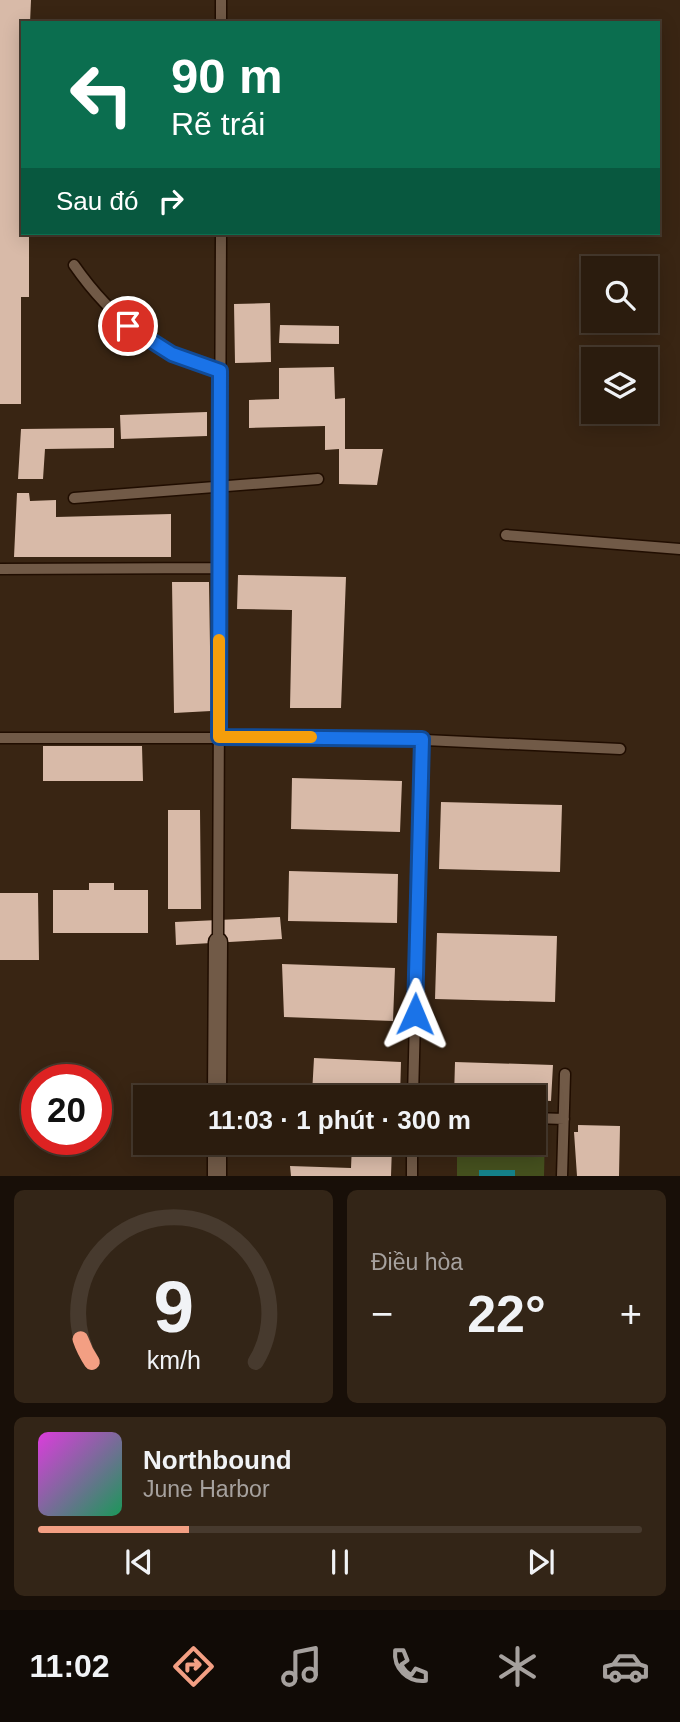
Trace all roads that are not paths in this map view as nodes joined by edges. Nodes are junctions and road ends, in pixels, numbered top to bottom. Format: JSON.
{"nodes":[{"id":1,"x":221,"y":0,"type":"edge"},
{"id":2,"x":221,"y":21,"type":"edge"},
{"id":3,"x":220,"y":235,"type":"edge"},
{"id":4,"x":74,"y":265,"type":"dead end"},
{"id":5,"x":220,"y":371,"type":"junction"},
{"id":6,"x":318,"y":479,"type":"dead end"},
{"id":7,"x":219,"y":487,"type":"junction"},
{"id":8,"x":74,"y":498,"type":"dead end"},
{"id":9,"x":506,"y":535,"type":"dead end"},
{"id":10,"x":680,"y":549,"type":"edge"},
{"id":11,"x":219,"y":568,"type":"junction"},
{"id":12,"x":0,"y":569,"type":"edge"},
{"id":13,"x":219,"y":737,"type":"junction"},
{"id":14,"x":0,"y":738,"type":"edge"},
{"id":15,"x":422,"y":739,"type":"junction"},
{"id":16,"x":620,"y":749,"type":"dead end"},
{"id":17,"x":218,"y":942,"type":"joint"},
{"id":18,"x":565,"y":1074,"type":"dead end"},
{"id":19,"x":217,"y":1085,"type":"edge"},
{"id":20,"x":414,"y":1085,"type":"edge"},
{"id":21,"x":546,"y":1118,"type":"edge"},
{"id":22,"x":564,"y":1119,"type":"junction"},
{"id":23,"x":217,"y":1155,"type":"edge"},
{"id":24,"x":412,"y":1155,"type":"edge"},
{"id":25,"x":217,"y":1176,"type":"edge"},
{"id":26,"x":412,"y":1176,"type":"edge"},
{"id":27,"x":562,"y":1176,"type":"edge"}],
"edges":[{"from":1,"to":2,"type":"lane"},
{"from":3,"to":5,"type":"lane"},
{"from":4,"to":5,"type":"lane"},
{"from":5,"to":7,"type":"lane"},
{"from":6,"to":7,"type":"lane"},
{"from":7,"to":8,"type":"lane"},
{"from":7,"to":11,"type":"lane"},
{"from":9,"to":10,"type":"lane"},
{"from":11,"to":12,"type":"lane"},
{"from":11,"to":13,"type":"lane"},
{"from":13,"to":14,"type":"lane"},
{"from":13,"to":15,"type":"lane"},
{"from":13,"to":17,"type":"lane"},
{"from":15,"to":16,"type":"lane"},
{"from":15,"to":20,"type":"lane"},
{"from":17,"to":19,"type":"street"},
{"from":18,"to":22,"type":"lane"},
{"from":21,"to":22,"type":"lane"},
{"from":22,"to":27,"type":"lane"},
{"from":23,"to":25,"type":"street"},
{"from":24,"to":26,"type":"lane"}]}
